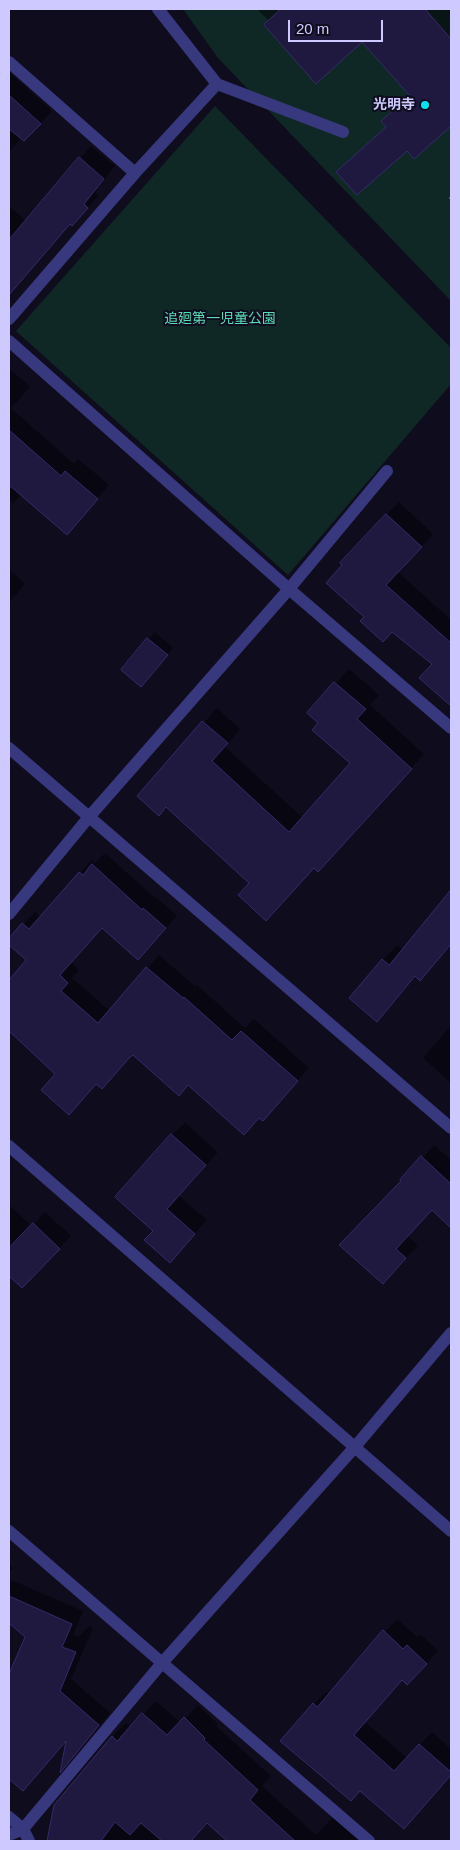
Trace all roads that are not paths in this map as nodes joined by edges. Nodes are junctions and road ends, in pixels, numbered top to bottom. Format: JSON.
{"nodes":[{"id":1,"x":158,"y":9,"type":"edge"},
{"id":2,"x":9,"y":62,"type":"edge"},
{"id":3,"x":217,"y":84,"type":"junction"},
{"id":4,"x":343,"y":132,"type":"dead end"},
{"id":5,"x":135,"y":173,"type":"junction"},
{"id":6,"x":9,"y":319,"type":"edge"},
{"id":7,"x":9,"y":341,"type":"edge"},
{"id":8,"x":387,"y":471,"type":"dead end"},
{"id":9,"x":290,"y":589,"type":"junction"},
{"id":10,"x":451,"y":728,"type":"edge"},
{"id":11,"x":9,"y":748,"type":"edge"},
{"id":12,"x":89,"y":817,"type":"junction"},
{"id":13,"x":9,"y":914,"type":"edge"},
{"id":14,"x":451,"y":1128,"type":"edge"},
{"id":15,"x":9,"y":1146,"type":"edge"},
{"id":16,"x":451,"y":1333,"type":"edge"},
{"id":17,"x":354,"y":1448,"type":"junction"},
{"id":18,"x":9,"y":1530,"type":"edge"},
{"id":19,"x":451,"y":1532,"type":"edge"},
{"id":20,"x":162,"y":1663,"type":"junction"},
{"id":21,"x":9,"y":1817,"type":"edge"},
{"id":22,"x":22,"y":1829,"type":"junction"},
{"id":23,"x":9,"y":1835,"type":"edge"},
{"id":24,"x":29,"y":1841,"type":"edge"},
{"id":25,"x":369,"y":1841,"type":"edge"}],
"edges":[{"from":1,"to":3,"type":"street"},
{"from":2,"to":5,"type":"street"},
{"from":3,"to":4,"type":"street"},
{"from":3,"to":5,"type":"street"},
{"from":5,"to":6,"type":"street"},
{"from":7,"to":9,"type":"street"},
{"from":8,"to":9,"type":"street"},
{"from":9,"to":10,"type":"street"},
{"from":9,"to":12,"type":"street"},
{"from":11,"to":12,"type":"street"},
{"from":12,"to":13,"type":"street"},
{"from":12,"to":14,"type":"street"},
{"from":15,"to":17,"type":"street"},
{"from":16,"to":17,"type":"street"},
{"from":17,"to":19,"type":"street"},
{"from":17,"to":20,"type":"street"},
{"from":18,"to":20,"type":"street"},
{"from":20,"to":22,"type":"street"},
{"from":20,"to":25,"type":"street"},
{"from":21,"to":22,"type":"street"},
{"from":22,"to":23,"type":"street"},
{"from":22,"to":24,"type":"street"}]}
